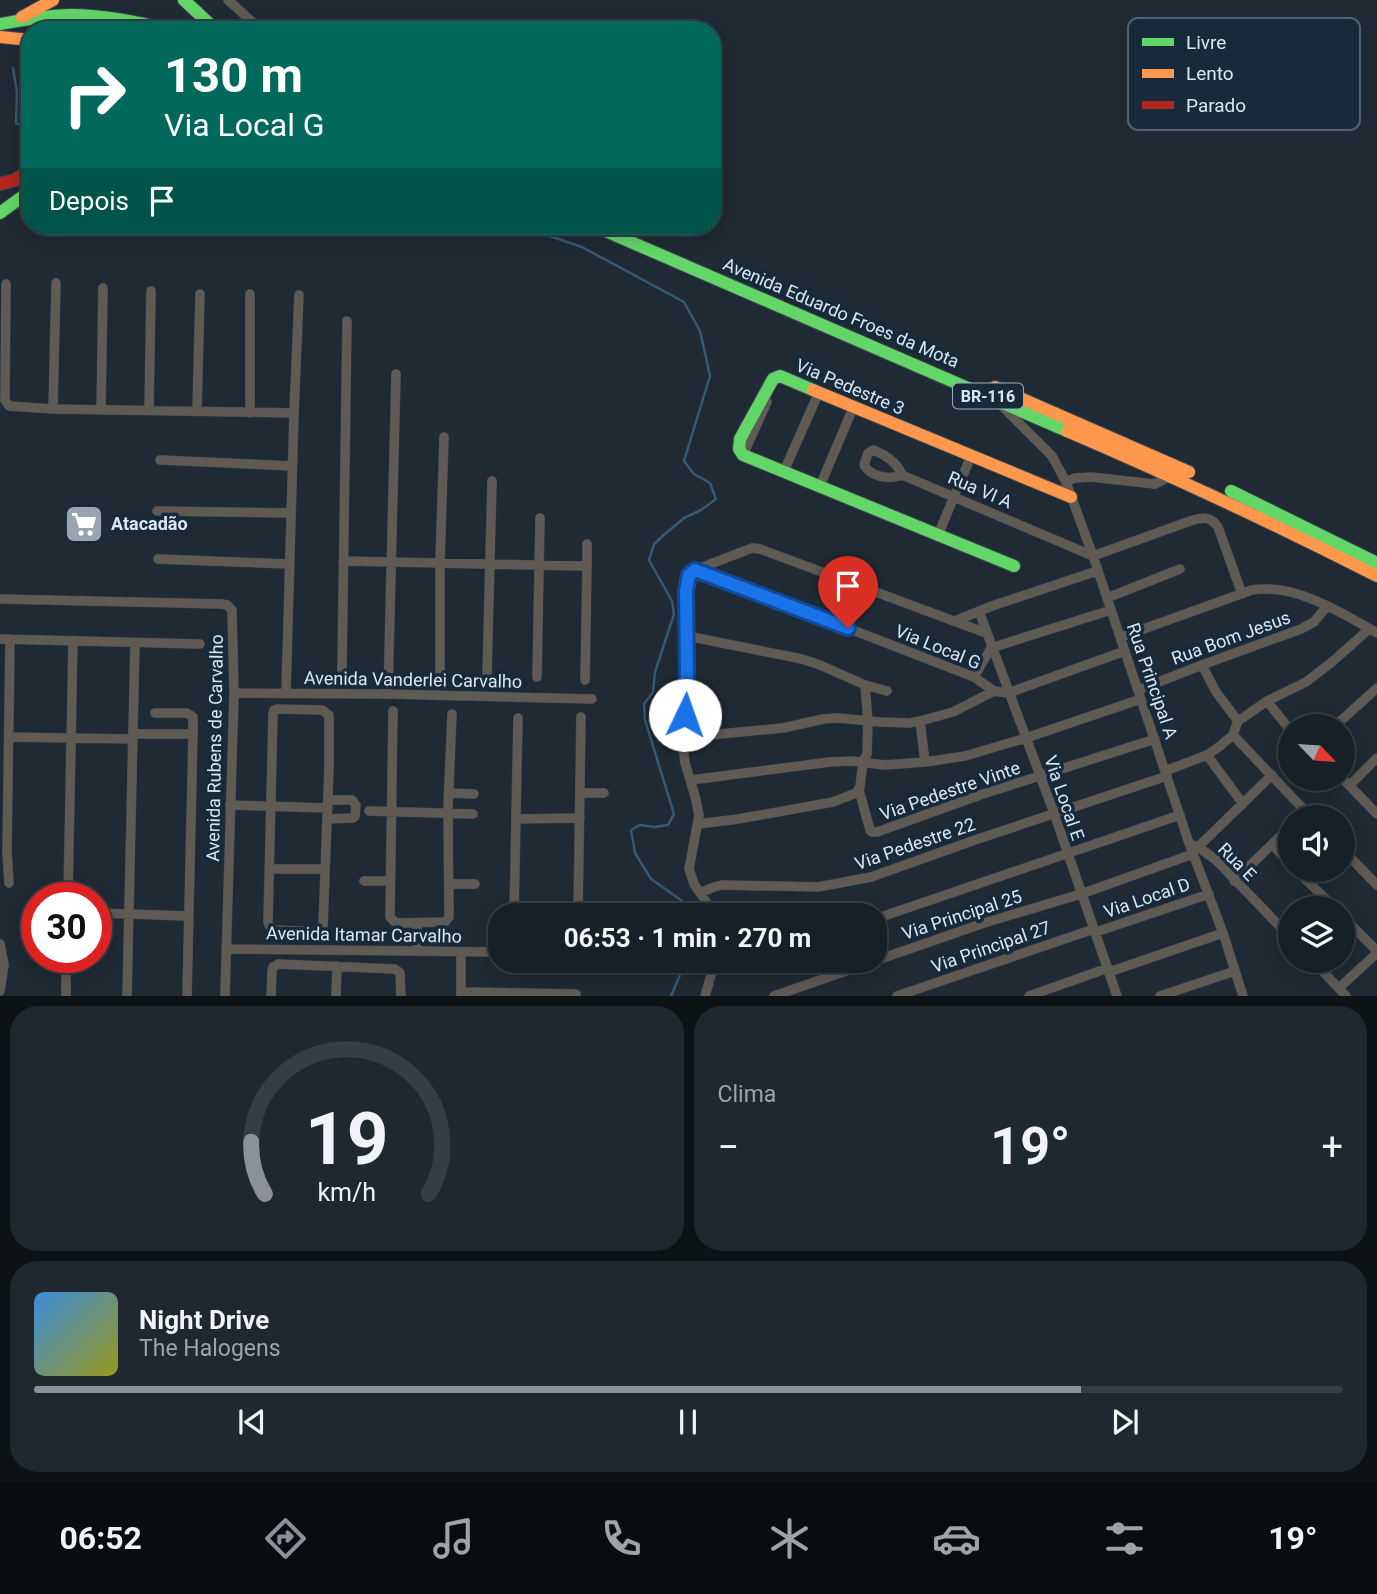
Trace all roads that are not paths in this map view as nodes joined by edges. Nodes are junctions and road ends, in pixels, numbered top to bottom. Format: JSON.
{"nodes":[{"id":1,"x":53,"y":0,"type":"edge"},
{"id":2,"x":184,"y":0,"type":"edge"},
{"id":3,"x":228,"y":0,"type":"edge"},
{"id":4,"x":43,"y":21,"type":"edge"},
{"id":5,"x":127,"y":21,"type":"edge"},
{"id":6,"x":206,"y":21,"type":"edge"},
{"id":7,"x":251,"y":21,"type":"edge"},
{"id":8,"x":21,"y":26,"type":"edge"},
{"id":9,"x":21,"y":29,"type":"edge"},
{"id":10,"x":0,"y":30,"type":"edge"},
{"id":11,"x":21,"y":37,"type":"edge"},
{"id":12,"x":21,"y":176,"type":"edge"},
{"id":13,"x":0,"y":184,"type":"edge"},
{"id":14,"x":21,"y":198,"type":"edge"},
{"id":15,"x":0,"y":214,"type":"edge"},
{"id":16,"x":615,"y":235,"type":"edge"},
{"id":17,"x":643,"y":235,"type":"edge"},
{"id":18,"x":56,"y":283,"type":"dead end"},
{"id":19,"x":6,"y":284,"type":"dead end"},
{"id":20,"x":103,"y":288,"type":"dead end"},
{"id":21,"x":151,"y":291,"type":"dead end"},
{"id":22,"x":200,"y":294,"type":"dead end"},
{"id":23,"x":250,"y":294,"type":"dead end"},
{"id":24,"x":299,"y":295,"type":"dead end"},
{"id":25,"x":347,"y":321,"type":"dead end"},
{"id":26,"x":396,"y":374,"type":"dead end"},
{"id":27,"x":819,"y":393,"type":"junction"},
{"id":28,"x":995,"y":399,"type":"junction"},
{"id":29,"x":853,"y":408,"type":"junction"},
{"id":30,"x":53,"y":409,"type":"junction"},
{"id":31,"x":101,"y":410,"type":"junction"},
{"id":32,"x":149,"y":410,"type":"junction"},
{"id":33,"x":197,"y":411,"type":"junction"},
{"id":34,"x":250,"y":413,"type":"junction"},
{"id":35,"x":294,"y":413,"type":"junction"},
{"id":36,"x":444,"y":437,"type":"dead end"},
{"id":37,"x":971,"y":456,"type":"junction"},
{"id":38,"x":160,"y":460,"type":"dead end"},
{"id":39,"x":292,"y":466,"type":"junction"},
{"id":40,"x":784,"y":471,"type":"junction"},
{"id":41,"x":902,"y":475,"type":"junction"},
{"id":42,"x":1171,"y":476,"type":"junction"},
{"id":43,"x":492,"y":481,"type":"dead end"},
{"id":44,"x":1066,"y":482,"type":"junction"},
{"id":45,"x":820,"y":486,"type":"junction"},
{"id":46,"x":955,"y":496,"type":"junction"},
{"id":47,"x":1071,"y":497,"type":"junction"},
{"id":48,"x":157,"y":511,"type":"dead end"},
{"id":49,"x":292,"y":513,"type":"junction"},
{"id":50,"x":540,"y":518,"type":"dead end"},
{"id":51,"x":938,"y":535,"type":"junction"},
{"id":52,"x":587,"y":544,"type":"dead end"},
{"id":53,"x":1093,"y":556,"type":"junction"},
{"id":54,"x":158,"y":559,"type":"dead end"},
{"id":55,"x":343,"y":561,"type":"junction"},
{"id":56,"x":391,"y":562,"type":"junction"},
{"id":57,"x":440,"y":563,"type":"junction"},
{"id":58,"x":1377,"y":563,"type":"edge"},
{"id":59,"x":290,"y":564,"type":"junction"},
{"id":60,"x":490,"y":564,"type":"junction"},
{"id":61,"x":540,"y":564,"type":"junction"},
{"id":62,"x":587,"y":566,"type":"junction"},
{"id":63,"x":1014,"y":566,"type":"dead end"},
{"id":64,"x":1180,"y":569,"type":"dead end"},
{"id":65,"x":698,"y":570,"type":"junction"},
{"id":66,"x":1097,"y":571,"type":"junction"},
{"id":67,"x":1377,"y":576,"type":"edge"},
{"id":68,"x":1242,"y":594,"type":"junction"},
{"id":69,"x":1107,"y":598,"type":"junction"},
{"id":70,"x":0,"y":599,"type":"edge"},
{"id":71,"x":1327,"y":606,"type":"junction"},
{"id":72,"x":1111,"y":610,"type":"junction"},
{"id":73,"x":979,"y":611,"type":"junction"},
{"id":74,"x":955,"y":621,"type":"junction"},
{"id":75,"x":1373,"y":631,"type":"edge"},
{"id":76,"x":986,"y":633,"type":"junction"},
{"id":77,"x":687,"y":636,"type":"junction"},
{"id":78,"x":1121,"y":637,"type":"junction"},
{"id":79,"x":5,"y":639,"type":"edge"},
{"id":80,"x":73,"y":640,"type":"junction"},
{"id":81,"x":135,"y":643,"type":"junction"},
{"id":82,"x":200,"y":644,"type":"dead end"},
{"id":83,"x":991,"y":648,"type":"junction"},
{"id":84,"x":1125,"y":651,"type":"junction"},
{"id":85,"x":1202,"y":665,"type":"junction"},
{"id":86,"x":342,"y":671,"type":"dead end"},
{"id":87,"x":440,"y":675,"type":"dead end"},
{"id":88,"x":487,"y":675,"type":"dead end"},
{"id":89,"x":537,"y":677,"type":"dead end"},
{"id":90,"x":974,"y":677,"type":"junction"},
{"id":91,"x":585,"y":680,"type":"dead end"},
{"id":92,"x":865,"y":685,"type":"junction"},
{"id":93,"x":1377,"y":688,"type":"edge"},
{"id":94,"x":887,"y":691,"type":"dead end"},
{"id":95,"x":994,"y":691,"type":"junction"},
{"id":96,"x":234,"y":693,"type":"junction"},
{"id":97,"x":286,"y":693,"type":"junction"},
{"id":98,"x":1008,"y":693,"type":"junction"},
{"id":99,"x":388,"y":694,"type":"junction"},
{"id":100,"x":1140,"y":695,"type":"junction"},
{"id":101,"x":592,"y":699,"type":"dead end"},
{"id":102,"x":1267,"y":701,"type":"junction"},
{"id":103,"x":393,"y":711,"type":"dead end"},
{"id":104,"x":155,"y":713,"type":"dead end"},
{"id":105,"x":452,"y":714,"type":"dead end"},
{"id":106,"x":1348,"y":714,"type":"edge"},
{"id":107,"x":1278,"y":715,"type":"edge"},
{"id":108,"x":581,"y":717,"type":"dead end"},
{"id":109,"x":517,"y":718,"type":"dead end"},
{"id":110,"x":868,"y":721,"type":"junction"},
{"id":111,"x":920,"y":721,"type":"junction"},
{"id":112,"x":1238,"y":721,"type":"junction"},
{"id":113,"x":193,"y":734,"type":"junction"},
{"id":114,"x":1233,"y":735,"type":"junction"},
{"id":115,"x":132,"y":736,"type":"junction"},
{"id":116,"x":9,"y":737,"type":"junction"},
{"id":117,"x":72,"y":737,"type":"junction"},
{"id":118,"x":1026,"y":738,"type":"junction"},
{"id":119,"x":1155,"y":739,"type":"junction"},
{"id":120,"x":682,"y":740,"type":"junction"},
{"id":121,"x":1207,"y":755,"type":"junction"},
{"id":122,"x":1377,"y":758,"type":"edge"},
{"id":123,"x":863,"y":761,"type":"junction"},
{"id":124,"x":925,"y":762,"type":"junction"},
{"id":125,"x":1166,"y":773,"type":"junction"},
{"id":126,"x":1272,"y":775,"type":"junction"},
{"id":127,"x":1040,"y":776,"type":"junction"},
{"id":128,"x":691,"y":780,"type":"junction"},
{"id":129,"x":1355,"y":780,"type":"edge"},
{"id":130,"x":859,"y":790,"type":"junction"},
{"id":131,"x":1355,"y":790,"type":"edge"},
{"id":132,"x":449,"y":793,"type":"junction"},
{"id":133,"x":580,"y":793,"type":"junction"},
{"id":134,"x":604,"y":793,"type":"dead end"},
{"id":135,"x":474,"y":794,"type":"dead end"},
{"id":136,"x":328,"y":804,"type":"junction"},
{"id":137,"x":1243,"y":804,"type":"junction"},
{"id":138,"x":1297,"y":805,"type":"edge"},
{"id":139,"x":230,"y":806,"type":"junction"},
{"id":140,"x":270,"y":806,"type":"junction"},
{"id":141,"x":369,"y":811,"type":"dead end"},
{"id":142,"x":392,"y":812,"type":"junction"},
{"id":143,"x":1054,"y":813,"type":"junction"},
{"id":144,"x":448,"y":814,"type":"junction"},
{"id":145,"x":473,"y":814,"type":"dead end"},
{"id":146,"x":1377,"y":814,"type":"edge"},
{"id":147,"x":1180,"y":815,"type":"junction"},
{"id":148,"x":580,"y":818,"type":"junction"},
{"id":149,"x":328,"y":819,"type":"junction"},
{"id":150,"x":516,"y":819,"type":"junction"},
{"id":151,"x":698,"y":824,"type":"junction"},
{"id":152,"x":1278,"y":839,"type":"edge"},
{"id":153,"x":1272,"y":845,"type":"junction"},
{"id":154,"x":1194,"y":848,"type":"junction"},
{"id":155,"x":1278,"y":851,"type":"edge"},
{"id":156,"x":1067,"y":853,"type":"junction"},
{"id":157,"x":1355,"y":862,"type":"edge"},
{"id":158,"x":269,"y":869,"type":"junction"},
{"id":159,"x":325,"y":869,"type":"junction"},
{"id":160,"x":364,"y":881,"type":"dead end"},
{"id":161,"x":390,"y":881,"type":"junction"},
{"id":162,"x":1234,"y":881,"type":"junction"},
{"id":163,"x":68,"y":882,"type":"edge"},
{"id":164,"x":1308,"y":882,"type":"edge"},
{"id":165,"x":9,"y":883,"type":"dead end"},
{"id":166,"x":449,"y":884,"type":"junction"},
{"id":167,"x":475,"y":884,"type":"dead end"},
{"id":168,"x":1377,"y":885,"type":"edge"},
{"id":169,"x":700,"y":894,"type":"junction"},
{"id":170,"x":1081,"y":894,"type":"junction"},
{"id":171,"x":1209,"y":894,"type":"junction"},
{"id":172,"x":1323,"y":896,"type":"edge"},
{"id":173,"x":514,"y":903,"type":"edge"},
{"id":174,"x":578,"y":903,"type":"edge"},
{"id":175,"x":706,"y":903,"type":"edge"},
{"id":176,"x":112,"y":914,"type":"edge"},
{"id":177,"x":129,"y":914,"type":"junction"},
{"id":178,"x":887,"y":915,"type":"edge"},
{"id":179,"x":189,"y":916,"type":"junction"},
{"id":180,"x":417,"y":923,"type":"junction"},
{"id":181,"x":1278,"y":925,"type":"edge"},
{"id":182,"x":1355,"y":929,"type":"edge"},
{"id":183,"x":1095,"y":930,"type":"junction"},
{"id":184,"x":1223,"y":933,"type":"junction"},
{"id":185,"x":0,"y":944,"type":"edge"},
{"id":186,"x":226,"y":949,"type":"junction"},
{"id":187,"x":417,"y":951,"type":"junction"},
{"id":188,"x":461,"y":952,"type":"junction"},
{"id":189,"x":488,"y":952,"type":"edge"},
{"id":190,"x":1377,"y":952,"type":"edge"},
{"id":191,"x":337,"y":966,"type":"junction"},
{"id":192,"x":1108,"y":970,"type":"junction"},
{"id":193,"x":1235,"y":971,"type":"junction"},
{"id":194,"x":66,"y":973,"type":"edge"},
{"id":195,"x":712,"y":973,"type":"edge"},
{"id":196,"x":1324,"y":973,"type":"edge"},
{"id":197,"x":1339,"y":988,"type":"junction"},
{"id":198,"x":0,"y":990,"type":"edge"},
{"id":199,"x":461,"y":994,"type":"edge"},
{"id":200,"x":513,"y":994,"type":"edge"},
{"id":201,"x":576,"y":994,"type":"dead end"},
{"id":202,"x":564,"y":995,"type":"edge"},
{"id":203,"x":65,"y":996,"type":"edge"},
{"id":204,"x":127,"y":996,"type":"edge"},
{"id":205,"x":187,"y":996,"type":"edge"},
{"id":206,"x":225,"y":996,"type":"edge"},
{"id":207,"x":271,"y":996,"type":"edge"},
{"id":208,"x":336,"y":996,"type":"edge"},
{"id":209,"x":401,"y":996,"type":"edge"},
{"id":210,"x":705,"y":996,"type":"edge"},
{"id":211,"x":774,"y":996,"type":"edge"},
{"id":212,"x":897,"y":996,"type":"edge"},
{"id":213,"x":1029,"y":996,"type":"edge"},
{"id":214,"x":1116,"y":996,"type":"edge"},
{"id":215,"x":1160,"y":996,"type":"edge"},
{"id":216,"x":1243,"y":996,"type":"edge"},
{"id":217,"x":1346,"y":996,"type":"edge"}],
"edges":[{"from":1,"to":10,"type":"main road"},
{"from":2,"to":6,"type":"main road"},
{"from":3,"to":7,"type":"street"},
{"from":4,"to":5,"type":"main road"},
{"from":8,"to":10,"type":"main road"},
{"from":9,"to":10,"type":"main road"},
{"from":10,"to":11,"type":"main road"},
{"from":12,"to":13,"type":"main road"},
{"from":14,"to":15,"type":"main road"},
{"from":16,"to":28,"type":"main road","name":"Avenida Eduardo Froes da Mota","number":"BR-116"},
{"from":17,"to":58,"type":"main road","name":"Avenida Eduardo Froes da Mota"},
{"from":18,"to":30,"type":"street"},
{"from":19,"to":30,"type":"street"},
{"from":20,"to":31,"type":"street"},
{"from":21,"to":32,"type":"street"},
{"from":22,"to":33,"type":"street"},
{"from":23,"to":34,"type":"street"},
{"from":24,"to":35,"type":"street"},
{"from":25,"to":55,"type":"street"},
{"from":26,"to":56,"type":"street"},
{"from":27,"to":29,"type":"main road","name":"Via Pedestre 3"},
{"from":27,"to":40,"type":"street"},
{"from":27,"to":40,"type":"main road","name":"Via Pedestre 3"},
{"from":28,"to":42,"type":"main road","name":"Avenida Eduardo Froes da Mota","number":"BR-116"},
{"from":28,"to":44,"type":"street","name":"Rua Principal A"},
{"from":29,"to":37,"type":"main road","name":"Via Pedestre 3"},
{"from":29,"to":45,"type":"street"},
{"from":30,"to":31,"type":"street"},
{"from":31,"to":32,"type":"street"},
{"from":32,"to":33,"type":"street"},
{"from":33,"to":34,"type":"street"},
{"from":34,"to":35,"type":"street"},
{"from":35,"to":39,"type":"street"},
{"from":36,"to":57,"type":"street"},
{"from":37,"to":46,"type":"street"},
{"from":37,"to":47,"type":"main road","name":"Via Pedestre 3"},
{"from":38,"to":39,"type":"street"},
{"from":39,"to":49,"type":"street"},
{"from":40,"to":45,"type":"main road","name":"Via Pedestre 3"},
{"from":41,"to":41,"type":"street","name":"Rua VI A"},
{"from":41,"to":46,"type":"street","name":"Rua VI A"},
{"from":42,"to":44,"type":"street"},
{"from":42,"to":67,"type":"main road","name":"Avenida Eduardo Froes da Mota","number":"BR-116"},
{"from":43,"to":60,"type":"street"},
{"from":44,"to":47,"type":"street","name":"Rua Principal A"},
{"from":45,"to":51,"type":"main road","name":"Via Pedestre 3"},
{"from":46,"to":51,"type":"street"},
{"from":46,"to":53,"type":"street","name":"Rua VI A"},
{"from":47,"to":53,"type":"street","name":"Rua Principal A"},
{"from":48,"to":49,"type":"street"},
{"from":49,"to":59,"type":"street"},
{"from":50,"to":61,"type":"street"},
{"from":51,"to":63,"type":"main road","name":"Via Pedestre 3"},
{"from":52,"to":62,"type":"street"},
{"from":53,"to":66,"type":"street","name":"Rua Principal A"},
{"from":53,"to":68,"type":"street"},
{"from":54,"to":59,"type":"street"},
{"from":55,"to":56,"type":"street"},
{"from":55,"to":86,"type":"street"},
{"from":56,"to":57,"type":"street"},
{"from":56,"to":99,"type":"street"},
{"from":57,"to":60,"type":"street"},
{"from":57,"to":87,"type":"street"},
{"from":59,"to":97,"type":"street"},
{"from":60,"to":61,"type":"street"},
{"from":60,"to":88,"type":"street"},
{"from":61,"to":62,"type":"street"},
{"from":61,"to":89,"type":"street"},
{"from":62,"to":91,"type":"street"},
{"from":64,"to":69,"type":"street"},
{"from":65,"to":74,"type":"street"},
{"from":65,"to":77,"type":"street"},
{"from":65,"to":90,"type":"street","name":"Via Local G"},
{"from":66,"to":69,"type":"street","name":"Rua Principal A"},
{"from":66,"to":73,"type":"street"},
{"from":68,"to":71,"type":"street"},
{"from":68,"to":78,"type":"street"},
{"from":69,"to":72,"type":"street","name":"Rua Principal A"},
{"from":70,"to":96,"type":"street","name":"Avenida Rubens de Carvalho"},
{"from":71,"to":75,"type":"street"},
{"from":71,"to":85,"type":"street","name":"Rua Bom Jesus"},
{"from":72,"to":78,"type":"street","name":"Rua Principal A"},
{"from":72,"to":83,"type":"street"},
{"from":73,"to":74,"type":"street"},
{"from":73,"to":76,"type":"street","name":"Via Local E"},
{"from":74,"to":76,"type":"street"},
{"from":75,"to":102,"type":"street"},
{"from":76,"to":83,"type":"street","name":"Via Local E"},
{"from":77,"to":92,"type":"street"},
{"from":77,"to":120,"type":"street"},
{"from":78,"to":84,"type":"street","name":"Rua Principal A"},
{"from":79,"to":80,"type":"street"},
{"from":79,"to":116,"type":"street"},
{"from":80,"to":81,"type":"street"},
{"from":80,"to":117,"type":"street"},
{"from":81,"to":82,"type":"street"},
{"from":81,"to":115,"type":"street"},
{"from":83,"to":90,"type":"street"},
{"from":83,"to":98,"type":"street","name":"Via Local E"},
{"from":84,"to":98,"type":"street"},
{"from":84,"to":100,"type":"street","name":"Rua Principal A"},
{"from":85,"to":100,"type":"street","name":"Rua Bom Jesus"},
{"from":85,"to":112,"type":"street"},
{"from":90,"to":95,"type":"street","name":"Via Local G"},
{"from":92,"to":94,"type":"street"},
{"from":92,"to":110,"type":"street"},
{"from":93,"to":106,"type":"street"},
{"from":95,"to":98,"type":"street","name":"Via Local G"},
{"from":95,"to":111,"type":"street"},
{"from":96,"to":97,"type":"street","name":"Avenida Vanderlei Carvalho"},
{"from":96,"to":139,"type":"street","name":"Avenida Rubens de Carvalho"},
{"from":97,"to":99,"type":"street","name":"Avenida Vanderlei Carvalho"},
{"from":98,"to":118,"type":"street","name":"Via Local E"},
{"from":99,"to":101,"type":"street","name":"Avenida Vanderlei Carvalho"},
{"from":100,"to":118,"type":"street","name":"Rua Bom Jesus"},
{"from":100,"to":119,"type":"street","name":"Rua Principal A"},
{"from":102,"to":107,"type":"street"},
{"from":102,"to":112,"type":"street"},
{"from":103,"to":142,"type":"street"},
{"from":104,"to":113,"type":"street"},
{"from":105,"to":132,"type":"street"},
{"from":108,"to":133,"type":"street"},
{"from":109,"to":150,"type":"street"},
{"from":110,"to":111,"type":"street"},
{"from":110,"to":120,"type":"street"},
{"from":110,"to":123,"type":"street"},
{"from":111,"to":124,"type":"street"},
{"from":112,"to":114,"type":"street"},
{"from":113,"to":115,"type":"street"},
{"from":113,"to":179,"type":"street"},
{"from":114,"to":121,"type":"street","name":"Via Pedestre 22"},
{"from":114,"to":126,"type":"street"},
{"from":115,"to":117,"type":"street"},
{"from":115,"to":177,"type":"street"},
{"from":116,"to":117,"type":"street"},
{"from":116,"to":165,"type":"street"},
{"from":117,"to":163,"type":"street"},
{"from":118,"to":124,"type":"street","name":"Rua Bom Jesus"},
{"from":118,"to":127,"type":"street","name":"Via Local E"},
{"from":119,"to":125,"type":"street","name":"Rua Principal A"},
{"from":119,"to":127,"type":"street"},
{"from":120,"to":128,"type":"street"},
{"from":121,"to":125,"type":"street","name":"Via Pedestre 22"},
{"from":121,"to":137,"type":"street"},
{"from":122,"to":129,"type":"street"},
{"from":123,"to":124,"type":"street","name":"Rua Bom Jesus"},
{"from":123,"to":128,"type":"street","name":"Rua Bom Jesus"},
{"from":123,"to":130,"type":"street"},
{"from":125,"to":143,"type":"street","name":"Via Pedestre 22"},
{"from":125,"to":147,"type":"street","name":"Rua Principal A"},
{"from":126,"to":137,"type":"street"},
{"from":126,"to":138,"type":"street"},
{"from":127,"to":130,"type":"street","name":"Via Pedestre Vinte"},
{"from":127,"to":143,"type":"street","name":"Via Local E"},
{"from":128,"to":151,"type":"street"},
{"from":130,"to":151,"type":"street"},
{"from":131,"to":146,"type":"street"},
{"from":132,"to":135,"type":"street"},
{"from":132,"to":144,"type":"street"},
{"from":133,"to":134,"type":"street"},
{"from":133,"to":148,"type":"street"},
{"from":136,"to":140,"type":"street"},
{"from":136,"to":140,"type":"street"},
{"from":136,"to":149,"type":"street"},
{"from":136,"to":149,"type":"street"},
{"from":137,"to":154,"type":"street"},
{"from":139,"to":140,"type":"street"},
{"from":139,"to":186,"type":"street","name":"Avenida Rubens de Carvalho"},
{"from":140,"to":158,"type":"street"},
{"from":141,"to":142,"type":"street"},
{"from":142,"to":144,"type":"street"},
{"from":142,"to":161,"type":"street"},
{"from":143,"to":156,"type":"street","name":"Via Local E"},
{"from":143,"to":169,"type":"street","name":"Via Pedestre 22"},
{"from":144,"to":145,"type":"street"},
{"from":144,"to":166,"type":"street"},
{"from":147,"to":154,"type":"street","name":"Rua Principal A"},
{"from":147,"to":156,"type":"street"},
{"from":148,"to":150,"type":"street"},
{"from":148,"to":174,"type":"street"},
{"from":149,"to":159,"type":"street"},
{"from":150,"to":173,"type":"street"},
{"from":151,"to":169,"type":"street"},
{"from":152,"to":153,"type":"street"},
{"from":153,"to":155,"type":"street"},
{"from":153,"to":162,"type":"street"},
{"from":154,"to":162,"type":"street","name":"Rua E"},
{"from":154,"to":170,"type":"street","name":"Via Principal 25"},
{"from":154,"to":171,"type":"street","name":"Rua Principal A"},
{"from":156,"to":170,"type":"street","name":"Via Local E"},
{"from":156,"to":178,"type":"street"},
{"from":157,"to":168,"type":"street"},
{"from":158,"to":159,"type":"street"},
{"from":158,"to":159,"type":"street"},
{"from":160,"to":161,"type":"street"},
{"from":161,"to":180,"type":"street"},
{"from":162,"to":181,"type":"street","name":"Rua E"},
{"from":164,"to":172,"type":"street"},
{"from":166,"to":167,"type":"street"},
{"from":166,"to":180,"type":"street"},
{"from":169,"to":175,"type":"street"},
{"from":170,"to":183,"type":"street","name":"Via Local E"},
{"from":170,"to":211,"type":"street","name":"Via Principal 25"},
{"from":171,"to":183,"type":"street","name":"Via Local D"},
{"from":171,"to":184,"type":"street","name":"Rua Principal A"},
{"from":176,"to":177,"type":"street"},
{"from":177,"to":179,"type":"street"},
{"from":177,"to":204,"type":"street"},
{"from":179,"to":205,"type":"street"},
{"from":180,"to":187,"type":"street"},
{"from":182,"to":190,"type":"street"},
{"from":183,"to":192,"type":"street","name":"Via Local E"},
{"from":183,"to":212,"type":"street","name":"Via Principal 27"},
{"from":184,"to":192,"type":"street"},
{"from":184,"to":193,"type":"street","name":"Rua Principal A"},
{"from":185,"to":198,"type":"street"},
{"from":186,"to":187,"type":"street","name":"Avenida Itamar Carvalho"},
{"from":186,"to":206,"type":"street","name":"Avenida Rubens de Carvalho"},
{"from":187,"to":188,"type":"street","name":"Avenida Itamar Carvalho"},
{"from":188,"to":189,"type":"street","name":"Avenida Itamar Carvalho"},
{"from":188,"to":199,"type":"street"},
{"from":190,"to":197,"type":"street"},
{"from":191,"to":207,"type":"street"},
{"from":191,"to":208,"type":"street"},
{"from":191,"to":209,"type":"street"},
{"from":192,"to":213,"type":"street"},
{"from":192,"to":214,"type":"street","name":"Via Local E"},
{"from":193,"to":215,"type":"street"},
{"from":193,"to":216,"type":"street","name":"Rua Principal A"},
{"from":194,"to":203,"type":"street"},
{"from":195,"to":210,"type":"street"},
{"from":196,"to":197,"type":"street"},
{"from":197,"to":217,"type":"street"},
{"from":199,"to":200,"type":"street"},
{"from":200,"to":202,"type":"street"},
{"from":201,"to":202,"type":"street"}]}
